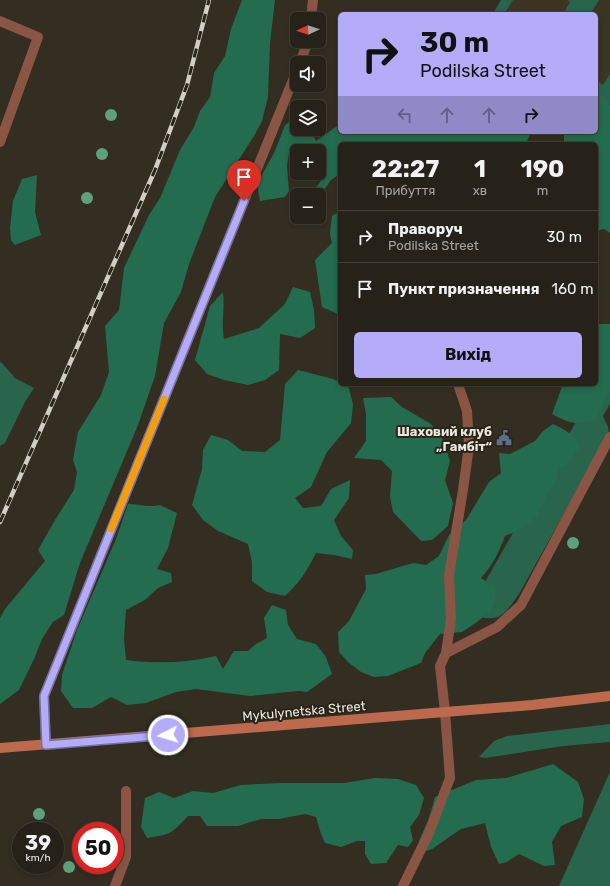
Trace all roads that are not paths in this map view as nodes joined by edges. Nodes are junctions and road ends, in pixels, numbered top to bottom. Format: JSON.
{"nodes":[{"id":1,"x":313,"y":0,"type":"edge"},
{"id":2,"x":312,"y":12,"type":"edge"},
{"id":3,"x":0,"y":21,"type":"edge"},
{"id":4,"x":290,"y":87,"type":"edge"},
{"id":5,"x":0,"y":142,"type":"edge"},
{"id":6,"x":459,"y":386,"type":"edge"},
{"id":7,"x":610,"y":437,"type":"edge"},
{"id":8,"x":446,"y":653,"type":"junction"},
{"id":9,"x":610,"y":696,"type":"edge"},
{"id":10,"x":445,"y":712,"type":"junction"},
{"id":11,"x":46,"y":745,"type":"junction"},
{"id":12,"x":0,"y":748,"type":"edge"},
{"id":13,"x":126,"y":792,"type":"dead end"},
{"id":14,"x":115,"y":886,"type":"edge"},
{"id":15,"x":403,"y":886,"type":"edge"}],
"edges":[{"from":1,"to":2,"type":"street"},
{"from":3,"to":5,"type":"street"},
{"from":4,"to":11,"type":"street"},
{"from":6,"to":8,"type":"street"},
{"from":7,"to":8,"type":"street"},
{"from":8,"to":10,"type":"street"},
{"from":9,"to":10,"type":"main road","name":"Mykulynetska Street"},
{"from":10,"to":11,"type":"main road","name":"Mykulynetska Street"},
{"from":10,"to":15,"type":"street"},
{"from":11,"to":12,"type":"main road","name":"Mykulynetska Street"},
{"from":13,"to":14,"type":"street"}]}
